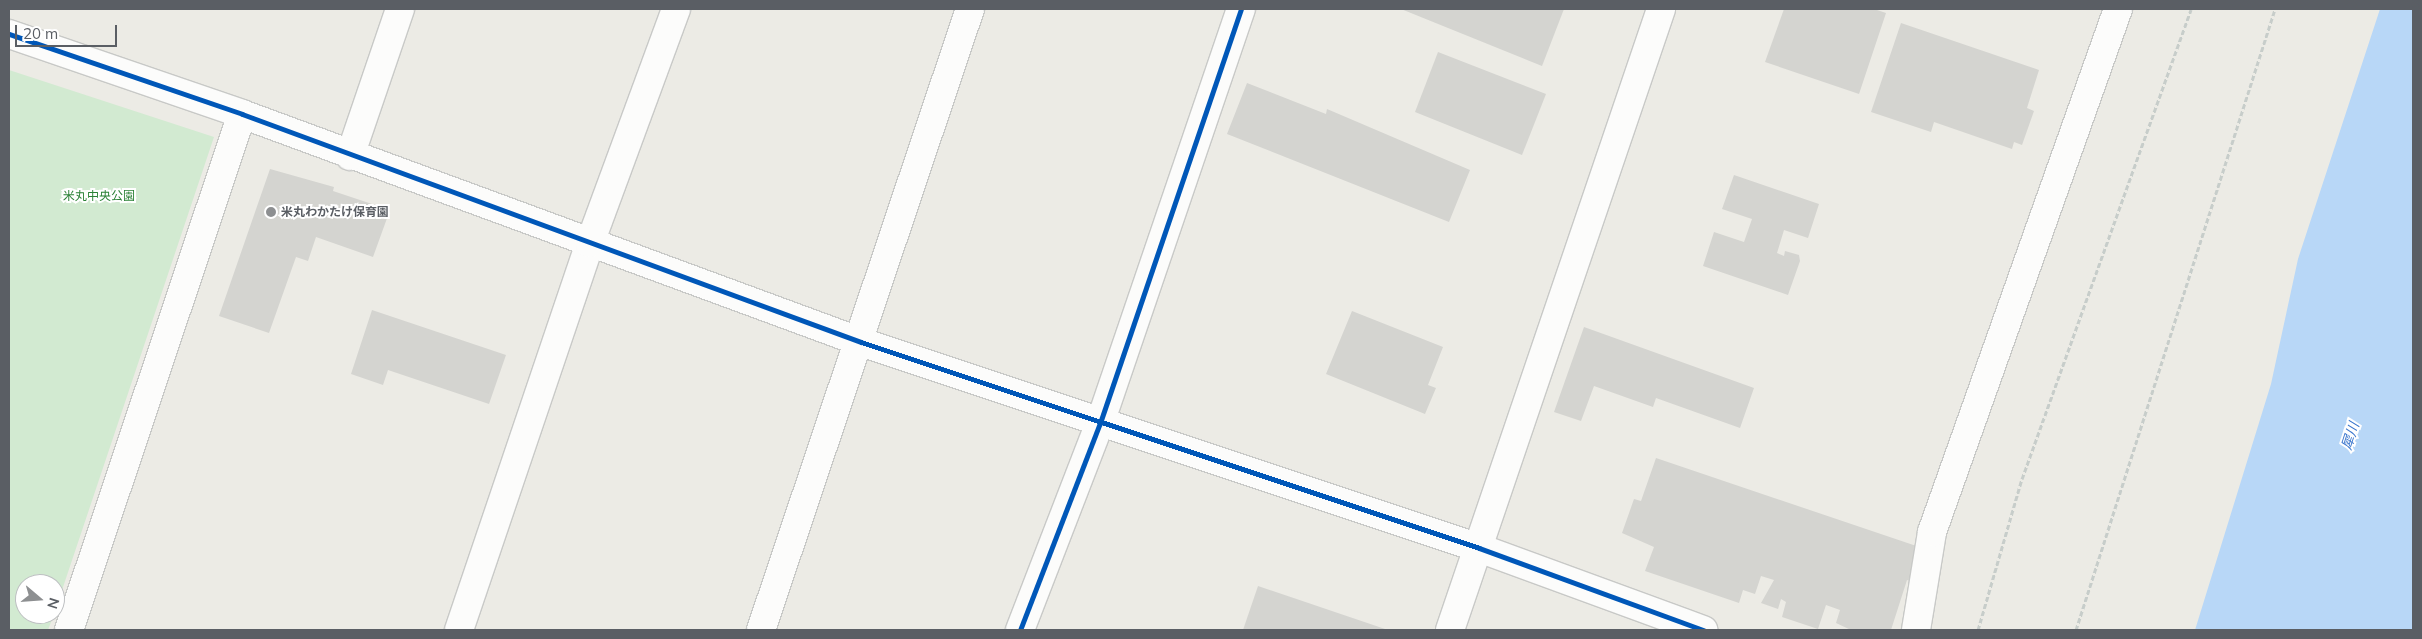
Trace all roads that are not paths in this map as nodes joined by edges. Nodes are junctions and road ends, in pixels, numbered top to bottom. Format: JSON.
{"nodes":[{"id":1,"x":400,"y":9,"type":"edge"},
{"id":2,"x":676,"y":9,"type":"edge"},
{"id":3,"x":970,"y":9,"type":"edge"},
{"id":4,"x":1241,"y":9,"type":"edge"},
{"id":5,"x":1661,"y":9,"type":"edge"},
{"id":6,"x":2118,"y":9,"type":"edge"},
{"id":7,"x":9,"y":34,"type":"edge"},
{"id":8,"x":242,"y":114,"type":"junction"},
{"id":9,"x":350,"y":156,"type":"junction"},
{"id":10,"x":590,"y":243,"type":"junction"},
{"id":11,"x":862,"y":342,"type":"junction"},
{"id":12,"x":1100,"y":423,"type":"junction"},
{"id":13,"x":1479,"y":548,"type":"junction"},
{"id":14,"x":69,"y":630,"type":"edge"},
{"id":15,"x":459,"y":630,"type":"edge"},
{"id":16,"x":761,"y":630,"type":"edge"},
{"id":17,"x":1020,"y":630,"type":"edge"},
{"id":18,"x":1450,"y":630,"type":"edge"},
{"id":19,"x":1703,"y":630,"type":"edge"},
{"id":20,"x":1916,"y":630,"type":"edge"}],
"edges":[{"from":1,"to":9,"type":"street"},
{"from":2,"to":10,"type":"street"},
{"from":3,"to":11,"type":"street"},
{"from":4,"to":12,"type":"street"},
{"from":5,"to":13,"type":"street"},
{"from":6,"to":20,"type":"street"},
{"from":7,"to":8,"type":"street"},
{"from":8,"to":9,"type":"street"},
{"from":8,"to":14,"type":"street"},
{"from":9,"to":10,"type":"street"},
{"from":10,"to":11,"type":"street"},
{"from":10,"to":15,"type":"street"},
{"from":11,"to":12,"type":"street"},
{"from":11,"to":16,"type":"street"},
{"from":12,"to":13,"type":"street"},
{"from":12,"to":17,"type":"street"},
{"from":13,"to":18,"type":"street"},
{"from":13,"to":19,"type":"street"}]}
